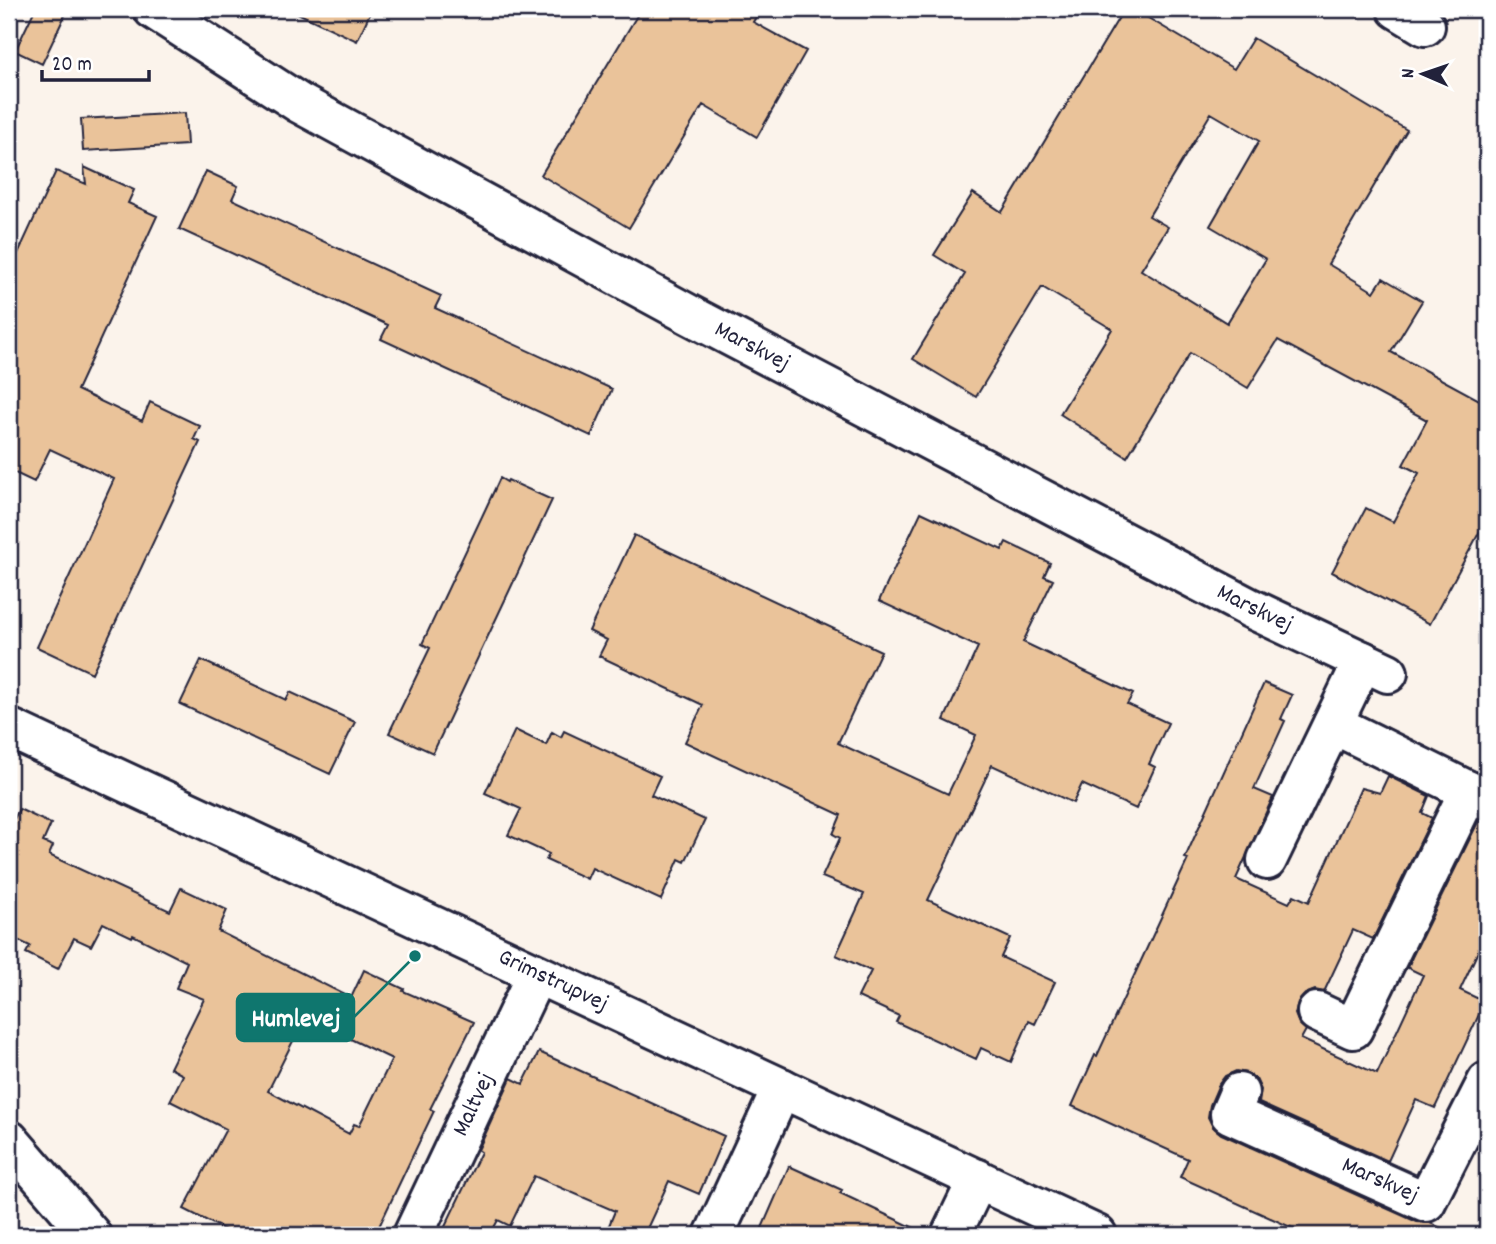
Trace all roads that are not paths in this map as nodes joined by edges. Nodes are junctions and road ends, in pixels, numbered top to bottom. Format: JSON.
{"nodes":[{"id":1,"x":153,"y":9,"type":"edge"},
{"id":2,"x":1333,"y":724,"type":"junction"},
{"id":3,"x":9,"y":728,"type":"edge"},
{"id":4,"x":1478,"y":795,"type":"edge"},
{"id":5,"x":1267,"y":860,"type":"dead end"},
{"id":6,"x":536,"y":975,"type":"junction"},
{"id":7,"x":1317,"y":1012,"type":"dead end"},
{"id":8,"x":1487,"y":1082,"type":"edge"},
{"id":9,"x":782,"y":1088,"type":"junction"},
{"id":10,"x":1239,"y":1093,"type":"dead end"},
{"id":11,"x":9,"y":1140,"type":"edge"},
{"id":12,"x":978,"y":1179,"type":"junction"},
{"id":13,"x":91,"y":1235,"type":"edge"},
{"id":14,"x":413,"y":1235,"type":"edge"},
{"id":15,"x":714,"y":1235,"type":"edge"},
{"id":16,"x":951,"y":1235,"type":"edge"},
{"id":17,"x":1097,"y":1235,"type":"edge"}],
"edges":[{"from":1,"to":2,"type":"street","name":"Marskvej"},
{"from":2,"to":4,"type":"street"},
{"from":2,"to":5,"type":"street","name":"Marskvej"},
{"from":3,"to":6,"type":"street","name":"Grimstrupvej"},
{"from":4,"to":7,"type":"street"},
{"from":6,"to":9,"type":"street","name":"Grimstrupvej"},
{"from":6,"to":14,"type":"street","name":"Maltvej"},
{"from":8,"to":10,"type":"street","name":"Marskvej"},
{"from":9,"to":12,"type":"street","name":"Grimstrupvej"},
{"from":9,"to":15,"type":"street"},
{"from":11,"to":13,"type":"street"},
{"from":12,"to":16,"type":"street"},
{"from":12,"to":17,"type":"street","name":"Grimstrupvej"}]}
